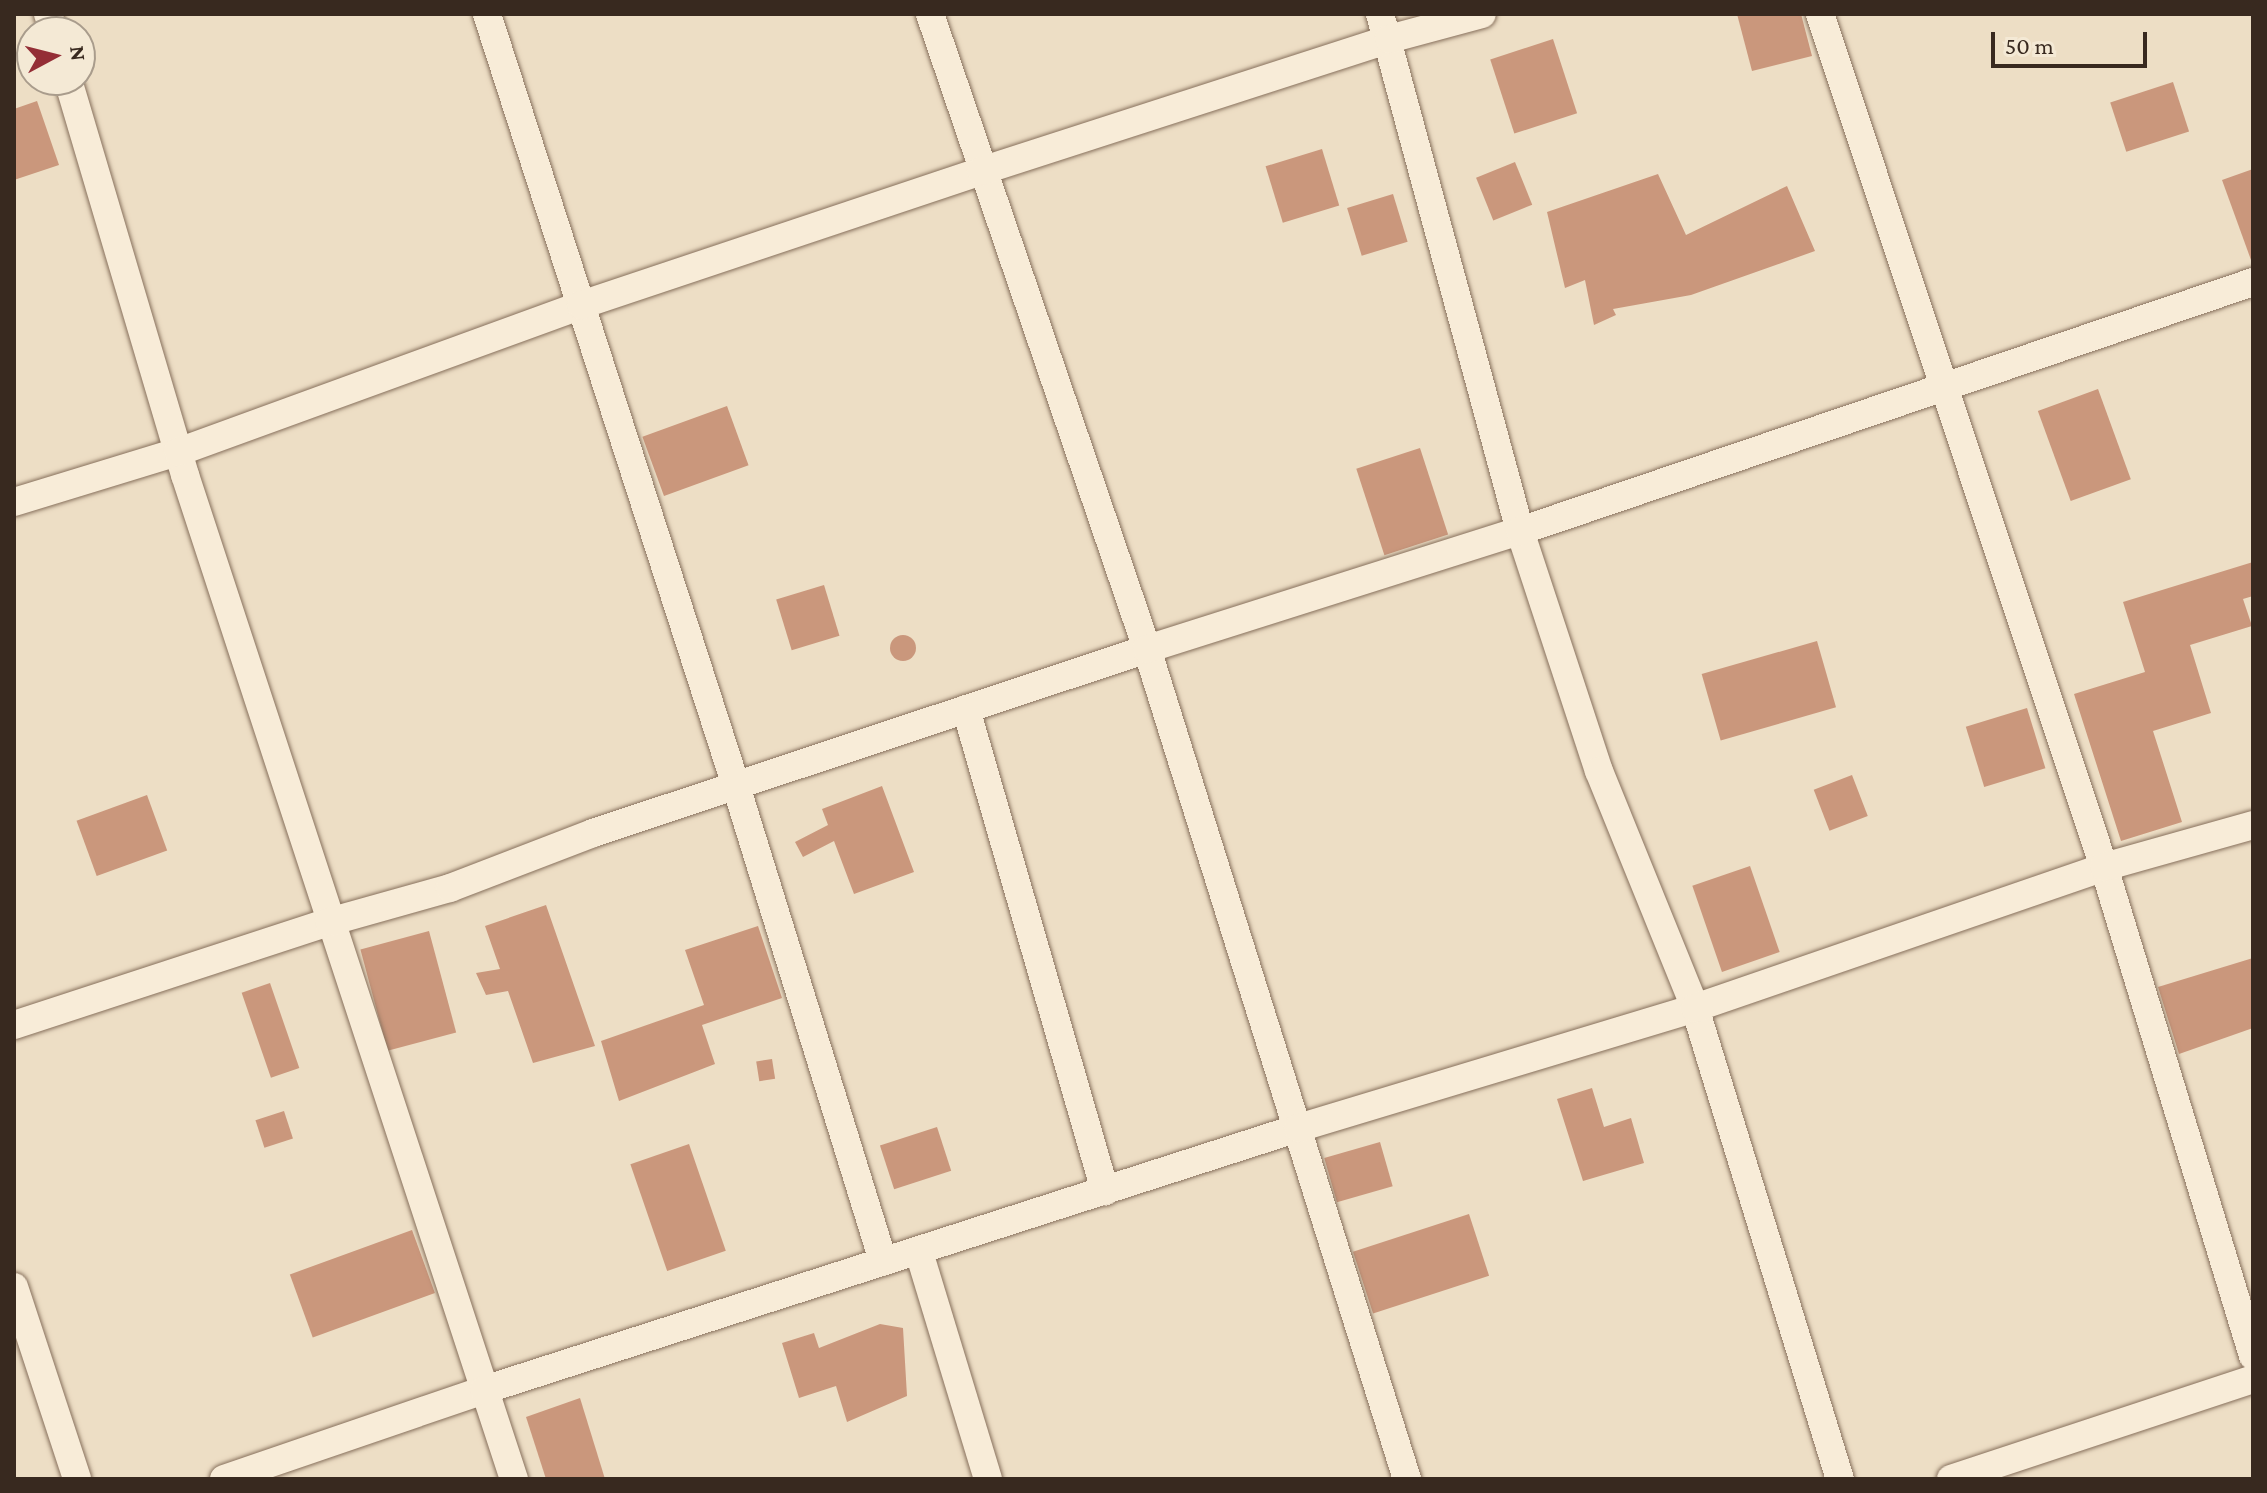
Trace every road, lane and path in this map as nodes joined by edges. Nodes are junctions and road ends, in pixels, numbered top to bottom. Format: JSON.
{"nodes":[{"id":1,"x":487,"y":14,"type":"edge"},
{"id":2,"x":930,"y":14,"type":"edge"},
{"id":3,"x":1482,"y":14,"type":"edge"},
{"id":4,"x":1820,"y":14,"type":"edge"},
{"id":5,"x":1384,"y":27,"type":"edge"},
{"id":6,"x":73,"y":96,"type":"edge"},
{"id":7,"x":981,"y":171,"type":"junction"},
{"id":8,"x":2253,"y":282,"type":"edge"},
{"id":9,"x":581,"y":305,"type":"junction"},
{"id":10,"x":1945,"y":384,"type":"junction"},
{"id":11,"x":178,"y":452,"type":"junction"},
{"id":12,"x":14,"y":502,"type":"edge"},
{"id":13,"x":1520,"y":531,"type":"junction"},
{"id":14,"x":1147,"y":649,"type":"junction"},
{"id":15,"x":966,"y":709,"type":"junction"},
{"id":16,"x":736,"y":786,"type":"junction"},
{"id":17,"x":2253,"y":825,"type":"edge"},
{"id":18,"x":2104,"y":867,"type":"junction"},
{"id":19,"x":329,"y":922,"type":"junction"},
{"id":20,"x":1695,"y":1008,"type":"junction"},
{"id":21,"x":14,"y":1025,"type":"edge"},
{"id":22,"x":1298,"y":1128,"type":"junction"},
{"id":23,"x":1105,"y":1191,"type":"junction"},
{"id":24,"x":919,"y":1252,"type":"junction"},
{"id":25,"x":883,"y":1262,"type":"junction"},
{"id":26,"x":14,"y":1287,"type":"edge"},
{"id":27,"x":2253,"y":1356,"type":"edge"},
{"id":28,"x":2253,"y":1379,"type":"edge"},
{"id":29,"x":484,"y":1390,"type":"junction"},
{"id":30,"x":77,"y":1479,"type":"edge"},
{"id":31,"x":224,"y":1479,"type":"edge"},
{"id":32,"x":514,"y":1479,"type":"edge"},
{"id":33,"x":988,"y":1479,"type":"edge"},
{"id":34,"x":1407,"y":1479,"type":"edge"},
{"id":35,"x":1840,"y":1479,"type":"edge"},
{"id":36,"x":1951,"y":1479,"type":"edge"}],
"edges":[{"from":1,"to":9,"type":"street"},
{"from":2,"to":7,"type":"street"},
{"from":3,"to":5,"type":"street"},
{"from":4,"to":10,"type":"street"},
{"from":5,"to":7,"type":"street"},
{"from":5,"to":13,"type":"street"},
{"from":6,"to":11,"type":"street"},
{"from":7,"to":9,"type":"street"},
{"from":7,"to":14,"type":"street"},
{"from":8,"to":10,"type":"street"},
{"from":9,"to":11,"type":"street"},
{"from":9,"to":16,"type":"street"},
{"from":10,"to":13,"type":"street"},
{"from":10,"to":18,"type":"street"},
{"from":11,"to":12,"type":"street"},
{"from":11,"to":19,"type":"street"},
{"from":13,"to":14,"type":"street"},
{"from":13,"to":20,"type":"street"},
{"from":14,"to":15,"type":"street"},
{"from":14,"to":22,"type":"street"},
{"from":15,"to":16,"type":"street"},
{"from":15,"to":23,"type":"street"},
{"from":16,"to":19,"type":"street"},
{"from":16,"to":25,"type":"street"},
{"from":17,"to":18,"type":"street"},
{"from":18,"to":20,"type":"street"},
{"from":18,"to":27,"type":"street"},
{"from":19,"to":21,"type":"street"},
{"from":19,"to":29,"type":"street"},
{"from":20,"to":22,"type":"street"},
{"from":20,"to":35,"type":"street"},
{"from":22,"to":23,"type":"street"},
{"from":22,"to":34,"type":"street"},
{"from":23,"to":24,"type":"street"},
{"from":24,"to":25,"type":"street"},
{"from":24,"to":33,"type":"street"},
{"from":25,"to":29,"type":"street"},
{"from":26,"to":30,"type":"street"},
{"from":28,"to":36,"type":"street"},
{"from":29,"to":31,"type":"street"},
{"from":29,"to":32,"type":"street"}]}
